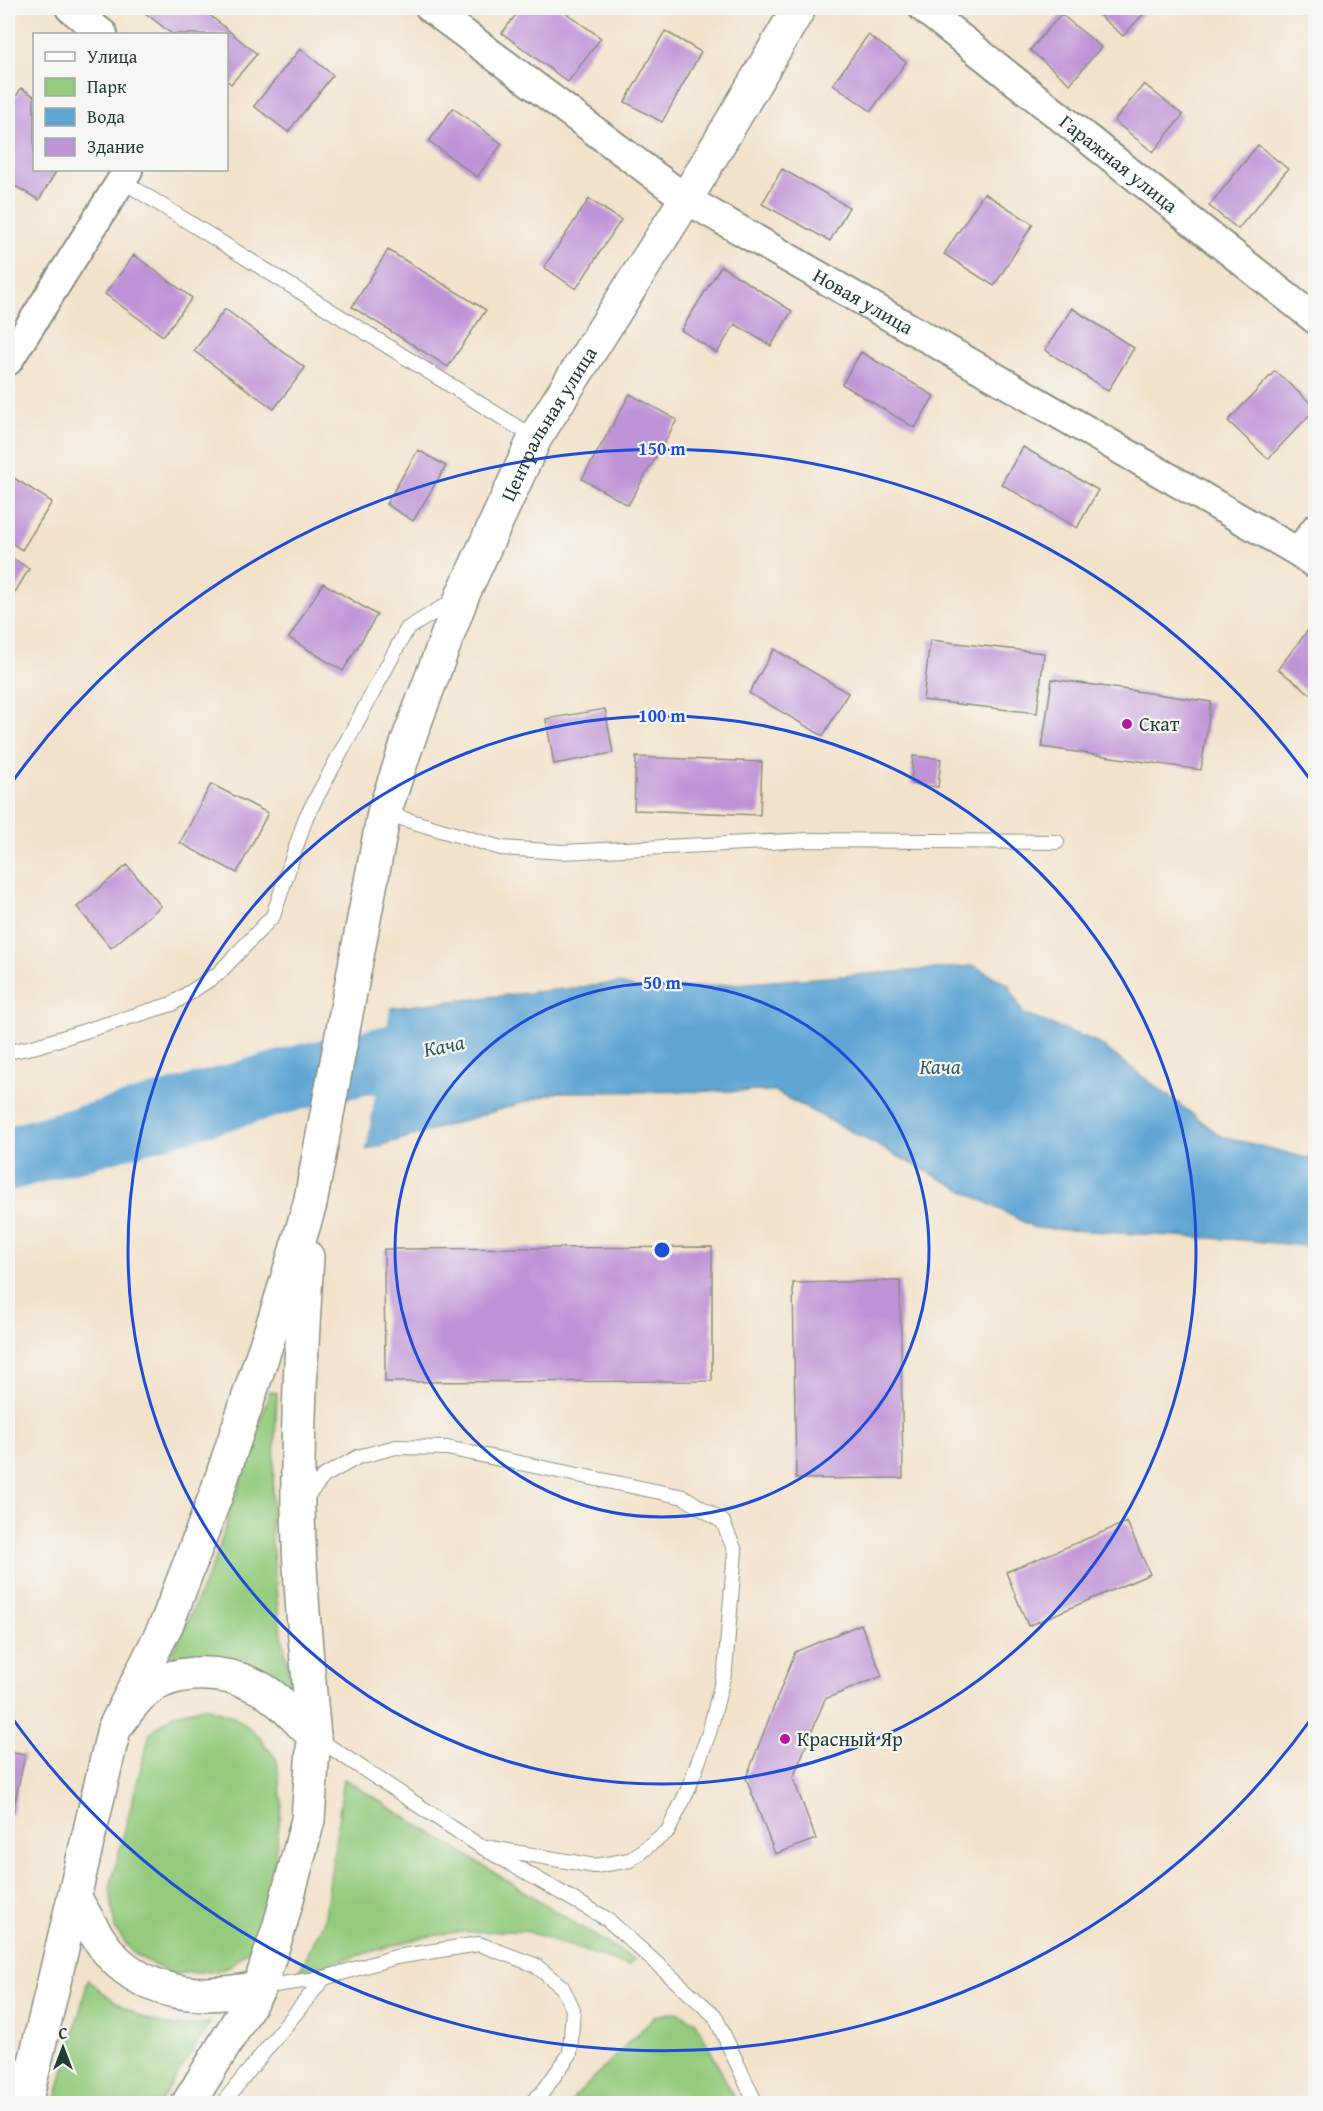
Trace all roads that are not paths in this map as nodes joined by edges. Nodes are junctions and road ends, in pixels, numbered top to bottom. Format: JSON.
{"nodes":[{"id":1,"x":70,"y":8,"type":"edge"},
{"id":2,"x":430,"y":8,"type":"edge"},
{"id":3,"x":799,"y":8,"type":"edge"},
{"id":4,"x":923,"y":8,"type":"edge"},
{"id":5,"x":102,"y":33,"type":"edge"},
{"id":6,"x":124,"y":175,"type":"edge"},
{"id":7,"x":686,"y":199,"type":"junction"},
{"id":8,"x":1316,"y":320,"type":"edge"},
{"id":9,"x":8,"y":361,"type":"edge"},
{"id":10,"x":535,"y":438,"type":"junction"},
{"id":11,"x":1316,"y":528,"type":"edge"},
{"id":12,"x":1307,"y":559,"type":"edge"},
{"id":13,"x":463,"y":594,"type":"junction"},
{"id":14,"x":384,"y":813,"type":"junction"},
{"id":15,"x":1057,"y":842,"type":"dead end"},
{"id":16,"x":8,"y":1052,"type":"edge"},
{"id":17,"x":310,"y":1204,"type":"junction"},
{"id":18,"x":298,"y":1507,"type":"junction"},
{"id":19,"x":114,"y":1728,"type":"junction"},
{"id":20,"x":314,"y":1736,"type":"junction"},
{"id":21,"x":480,"y":1846,"type":"junction"},
{"id":22,"x":74,"y":1897,"type":"junction"},
{"id":23,"x":324,"y":1978,"type":"junction"},
{"id":24,"x":259,"y":1988,"type":"junction"},
{"id":25,"x":25,"y":2103,"type":"edge"},
{"id":26,"x":188,"y":2103,"type":"edge"},
{"id":27,"x":222,"y":2103,"type":"edge"},
{"id":28,"x":530,"y":2103,"type":"edge"},
{"id":29,"x":756,"y":2103,"type":"edge"}],
"edges":[{"from":1,"to":5,"type":"street"},
{"from":2,"to":7,"type":"street","name":"Новая улица"},
{"from":3,"to":7,"type":"street","name":"Центральная улица"},
{"from":4,"to":8,"type":"street","name":"Гаражная улица"},
{"from":6,"to":9,"type":"street"},
{"from":6,"to":10,"type":"lane"},
{"from":7,"to":10,"type":"street","name":"Центральная улица"},
{"from":7,"to":12,"type":"street","name":"Новая улица"},
{"from":10,"to":13,"type":"street","name":"Центральная улица"},
{"from":11,"to":12,"type":"street"},
{"from":13,"to":14,"type":"street","name":"Центральная улица"},
{"from":13,"to":16,"type":"lane"},
{"from":14,"to":15,"type":"lane"},
{"from":14,"to":17,"type":"street","name":"Центральная улица"},
{"from":17,"to":18,"type":"street"},
{"from":17,"to":19,"type":"street"},
{"from":18,"to":20,"type":"street"},
{"from":18,"to":21,"type":"lane"},
{"from":19,"to":20,"type":"street"},
{"from":19,"to":22,"type":"street"},
{"from":20,"to":21,"type":"lane"},
{"from":20,"to":24,"type":"street"},
{"from":21,"to":29,"type":"lane"},
{"from":22,"to":24,"type":"street"},
{"from":22,"to":25,"type":"street"},
{"from":23,"to":24,"type":"lane"},
{"from":23,"to":27,"type":"lane"},
{"from":23,"to":28,"type":"lane"},
{"from":24,"to":26,"type":"street"}]}
